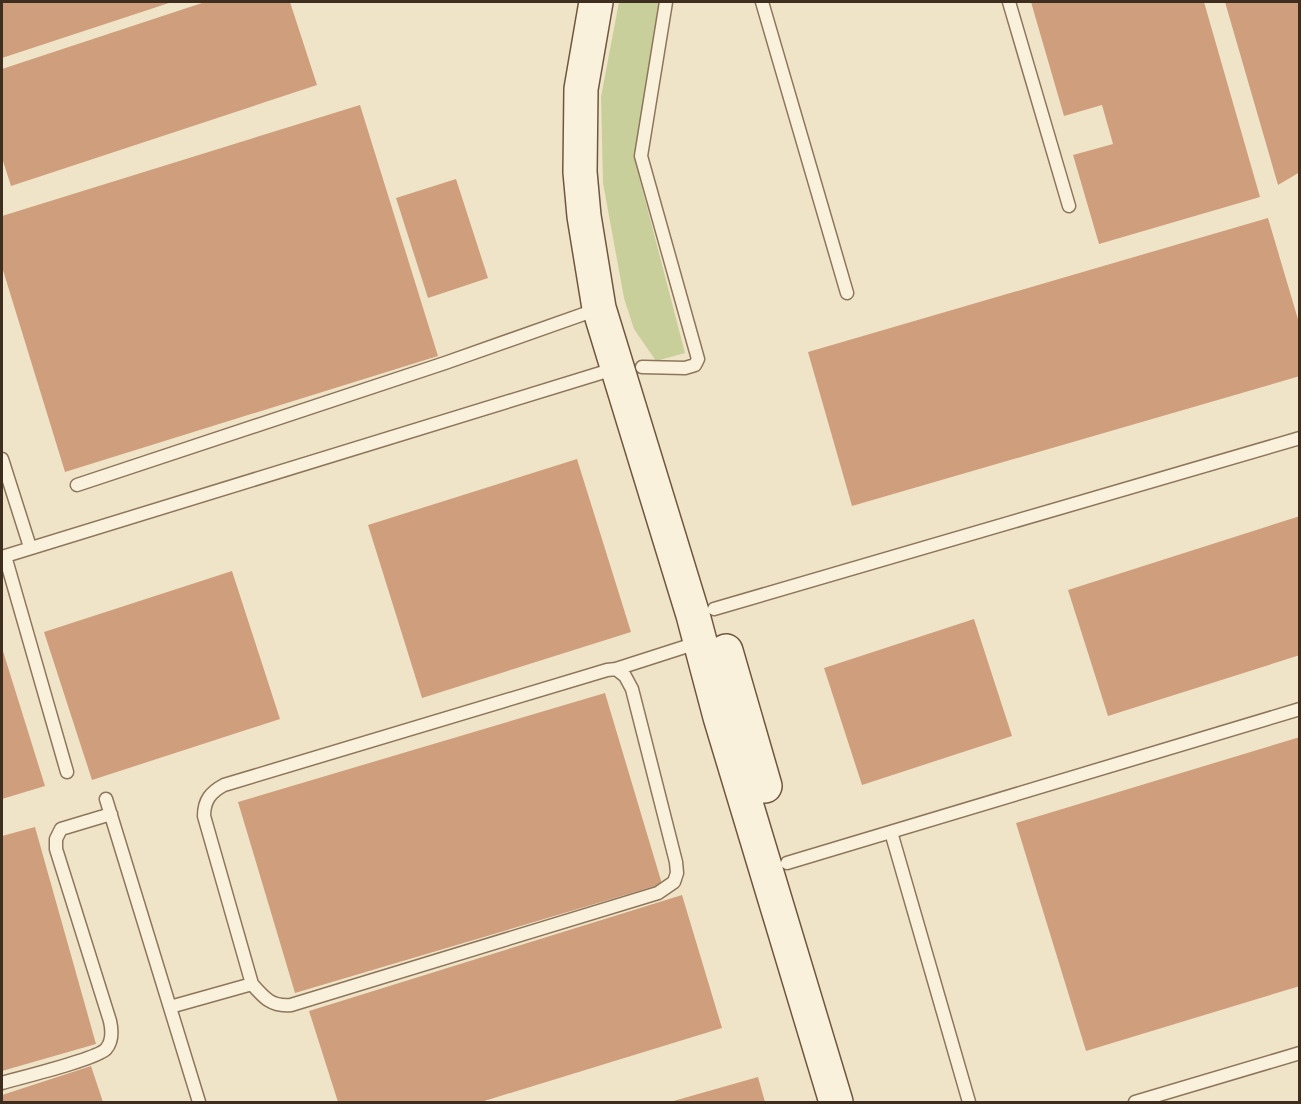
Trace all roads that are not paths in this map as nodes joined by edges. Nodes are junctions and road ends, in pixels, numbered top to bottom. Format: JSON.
{"nodes":[{"id":1,"x":596,"y":2,"type":"edge"},
{"id":2,"x":616,"y":2,"type":"edge"},
{"id":3,"x":666,"y":2,"type":"edge"},
{"id":4,"x":762,"y":2,"type":"edge"},
{"id":5,"x":1009,"y":2,"type":"edge"},
{"id":6,"x":1070,"y":206,"type":"dead end"},
{"id":7,"x":847,"y":293,"type":"dead end"},
{"id":8,"x":599,"y":308,"type":"junction"},
{"id":9,"x":630,"y":367,"type":"junction"},
{"id":10,"x":1299,"y":438,"type":"edge"},
{"id":11,"x":2,"y":459,"type":"edge"},
{"id":12,"x":77,"y":485,"type":"dead end"},
{"id":13,"x":30,"y":548,"type":"junction"},
{"id":14,"x":3,"y":557,"type":"edge"},
{"id":15,"x":714,"y":609,"type":"junction"},
{"id":16,"x":700,"y":642,"type":"junction"},
{"id":17,"x":616,"y":669,"type":"junction"},
{"id":18,"x":1299,"y":709,"type":"edge"},
{"id":19,"x":67,"y":772,"type":"dead end"},
{"id":20,"x":106,"y":799,"type":"dead end"},
{"id":21,"x":111,"y":814,"type":"junction"},
{"id":22,"x":891,"y":832,"type":"junction"},
{"id":23,"x":787,"y":863,"type":"junction"},
{"id":24,"x":252,"y":984,"type":"junction"},
{"id":25,"x":170,"y":1007,"type":"junction"},
{"id":26,"x":1299,"y":1053,"type":"edge"},
{"id":27,"x":2,"y":1083,"type":"edge"},
{"id":28,"x":199,"y":1102,"type":"edge"},
{"id":29,"x":836,"y":1102,"type":"edge"},
{"id":30,"x":856,"y":1102,"type":"edge"},
{"id":31,"x":969,"y":1102,"type":"edge"},
{"id":32,"x":1135,"y":1102,"type":"edge"}],
"edges":[{"from":1,"to":8,"type":"main road"},
{"from":2,"to":9,"type":"main road"},
{"from":3,"to":9,"type":"lane"},
{"from":4,"to":7,"type":"lane"},
{"from":5,"to":6,"type":"lane"},
{"from":8,"to":9,"type":"main road"},
{"from":8,"to":12,"type":"lane"},
{"from":9,"to":13,"type":"lane"},
{"from":9,"to":15,"type":"main road"},
{"from":9,"to":16,"type":"main road"},
{"from":10,"to":15,"type":"lane"},
{"from":11,"to":13,"type":"lane"},
{"from":13,"to":14,"type":"lane"},
{"from":14,"to":19,"type":"lane"},
{"from":15,"to":23,"type":"main road"},
{"from":16,"to":17,"type":"lane"},
{"from":16,"to":29,"type":"main road"},
{"from":17,"to":24,"type":"lane"},
{"from":17,"to":24,"type":"lane"},
{"from":18,"to":22,"type":"lane"},
{"from":20,"to":21,"type":"lane"},
{"from":21,"to":25,"type":"lane"},
{"from":21,"to":27,"type":"lane"},
{"from":22,"to":23,"type":"lane"},
{"from":22,"to":31,"type":"lane"},
{"from":23,"to":30,"type":"main road"},
{"from":24,"to":25,"type":"lane"},
{"from":25,"to":28,"type":"lane"},
{"from":26,"to":32,"type":"lane"}]}
